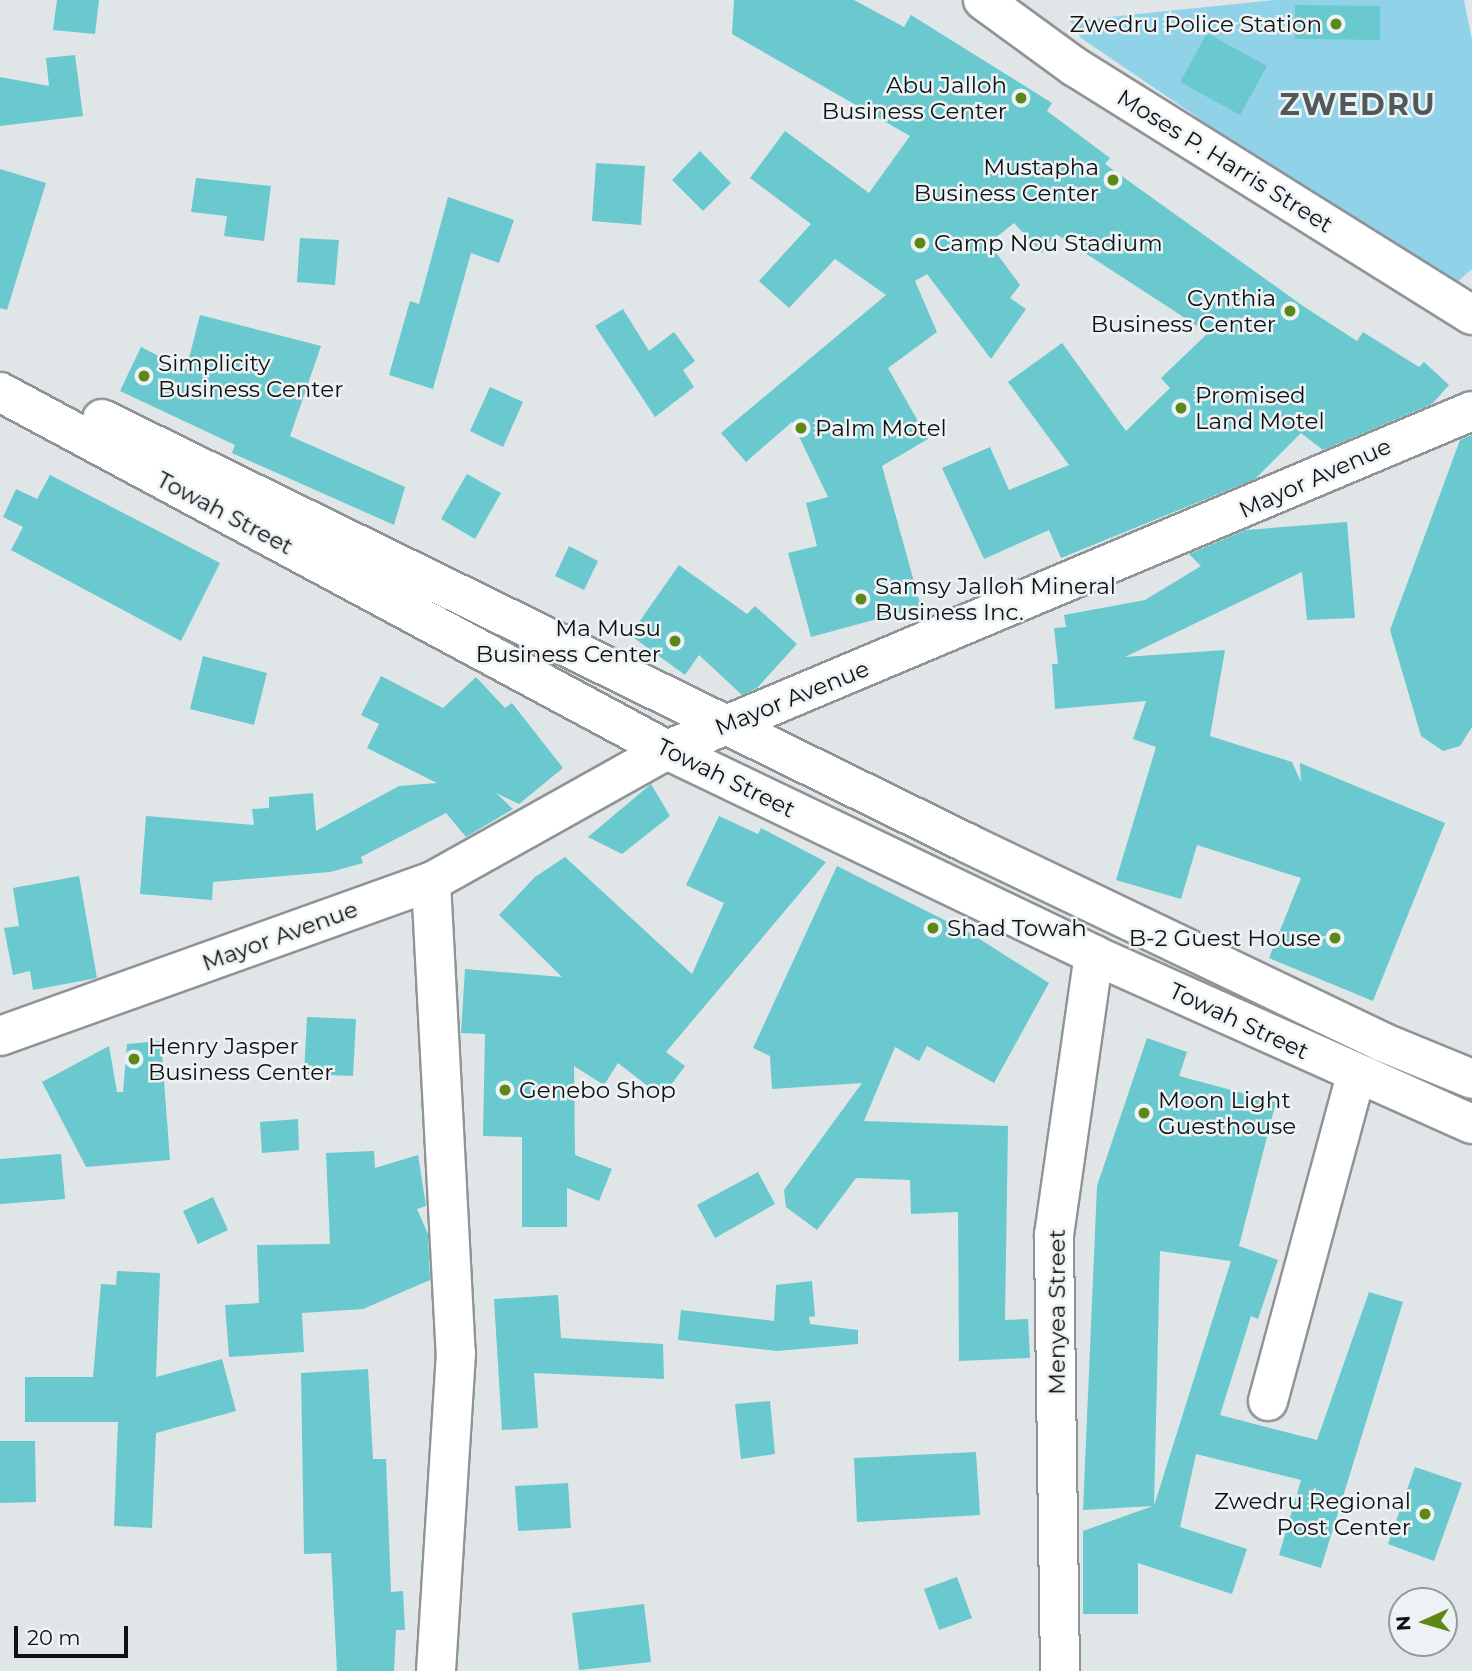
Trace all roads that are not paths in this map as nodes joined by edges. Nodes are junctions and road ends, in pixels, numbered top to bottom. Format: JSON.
{"nodes":[{"id":1,"x":983,"y":0,"type":"edge"},
{"id":2,"x":1472,"y":315,"type":"edge"},
{"id":3,"x":0,"y":365,"type":"edge"},
{"id":4,"x":0,"y":392,"type":"edge"},
{"id":5,"x":1472,"y":411,"type":"edge"},
{"id":6,"x":726,"y":724,"type":"junction"},
{"id":7,"x":667,"y":750,"type":"junction"},
{"id":8,"x":431,"y":882,"type":"junction"},
{"id":9,"x":1094,"y":955,"type":"junction"},
{"id":10,"x":0,"y":1036,"type":"edge"},
{"id":11,"x":1356,"y":1074,"type":"junction"},
{"id":12,"x":1472,"y":1079,"type":"edge"},
{"id":13,"x":1472,"y":1124,"type":"edge"},
{"id":14,"x":1268,"y":1401,"type":"dead end"},
{"id":15,"x":436,"y":1671,"type":"edge"},
{"id":16,"x":1060,"y":1671,"type":"edge"}],
"edges":[{"from":1,"to":2,"type":"main road","name":"Moses P. Harris Street"},
{"from":3,"to":6,"type":"main road","name":"Towah Street"},
{"from":4,"to":7,"type":"main road","name":"Towah Street"},
{"from":5,"to":6,"type":"main road","name":"Mayor Avenue"},
{"from":6,"to":7,"type":"main road","name":"Mayor Avenue"},
{"from":6,"to":12,"type":"main road","name":"Towah Street"},
{"from":7,"to":8,"type":"main road","name":"Mayor Avenue"},
{"from":7,"to":9,"type":"main road","name":"Towah Street"},
{"from":8,"to":10,"type":"main road","name":"Mayor Avenue"},
{"from":8,"to":15,"type":"main road"},
{"from":9,"to":11,"type":"main road","name":"Towah Street"},
{"from":9,"to":16,"type":"main road","name":"Menyea Street"},
{"from":11,"to":13,"type":"main road","name":"Towah Street"},
{"from":11,"to":14,"type":"main road"}]}
